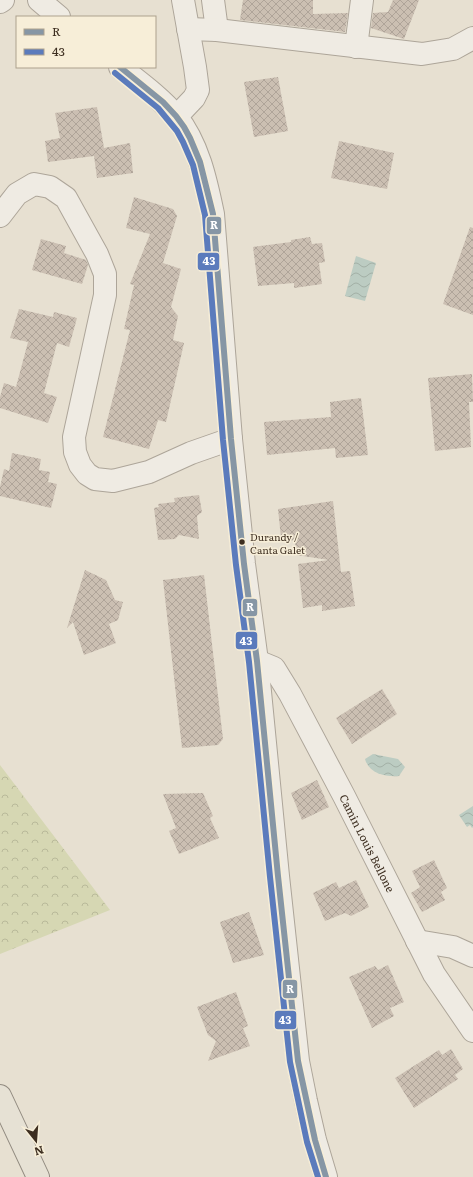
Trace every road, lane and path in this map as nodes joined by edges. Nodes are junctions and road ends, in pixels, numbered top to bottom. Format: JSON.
{"nodes":[{"id":1,"x":3,"y":0,"type":"edge"},
{"id":2,"x":39,"y":0,"type":"edge"},
{"id":3,"x":182,"y":0,"type":"edge"},
{"id":4,"x":213,"y":0,"type":"edge"},
{"id":5,"x":362,"y":0,"type":"edge"},
{"id":6,"x":0,"y":2,"type":"edge"},
{"id":7,"x":58,"y":16,"type":"edge"},
{"id":8,"x":188,"y":29,"type":"junction"},
{"id":9,"x":217,"y":30,"type":"junction"},
{"id":10,"x":473,"y":38,"type":"edge"},
{"id":11,"x":356,"y":47,"type":"junction"},
{"id":12,"x":121,"y":68,"type":"edge"},
{"id":13,"x":176,"y":116,"type":"junction"},
{"id":14,"x":0,"y":216,"type":"edge"},
{"id":15,"x":231,"y":439,"type":"junction"},
{"id":16,"x":257,"y":662,"type":"junction"},
{"id":17,"x":417,"y":940,"type":"junction"},
{"id":18,"x":473,"y":956,"type":"edge"},
{"id":19,"x":473,"y":1031,"type":"edge"},
{"id":20,"x":0,"y":1096,"type":"edge"},
{"id":21,"x":38,"y":1177,"type":"edge"},
{"id":22,"x":326,"y":1177,"type":"edge"}],
"edges":[{"from":1,"to":6,"type":"street"},
{"from":2,"to":7,"type":"street"},
{"from":3,"to":8,"type":"street"},
{"from":4,"to":9,"type":"street"},
{"from":5,"to":11,"type":"street"},
{"from":8,"to":9,"type":"street"},
{"from":8,"to":13,"type":"street"},
{"from":9,"to":11,"type":"street"},
{"from":10,"to":11,"type":"street"},
{"from":12,"to":13,"type":"street"},
{"from":13,"to":15,"type":"street"},
{"from":14,"to":15,"type":"street"},
{"from":15,"to":16,"type":"street"},
{"from":16,"to":17,"type":"street","name":"Camin Louis Bellone"},
{"from":16,"to":22,"type":"street"},
{"from":17,"to":18,"type":"street"},
{"from":17,"to":19,"type":"street","name":"Camin Louis Bellone"},
{"from":20,"to":21,"type":"main road"}]}
